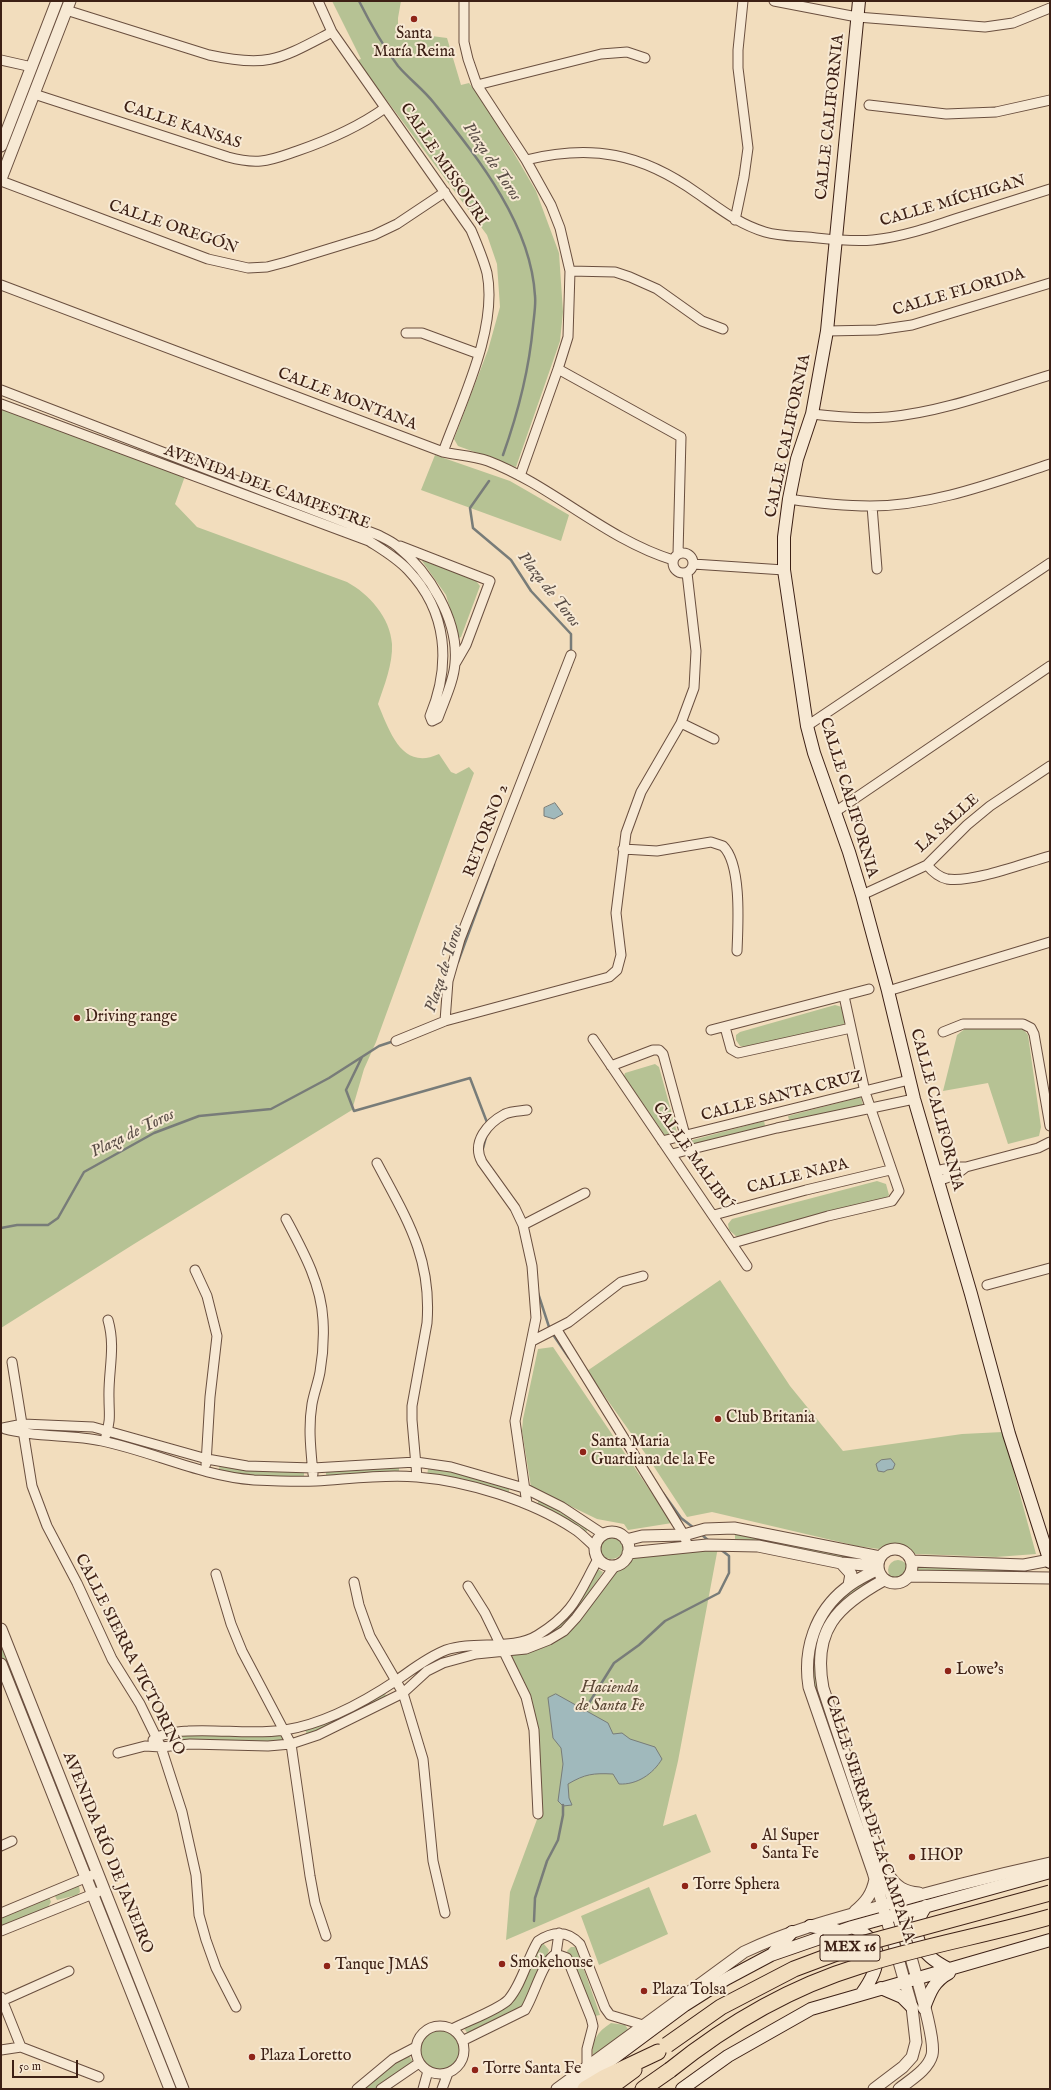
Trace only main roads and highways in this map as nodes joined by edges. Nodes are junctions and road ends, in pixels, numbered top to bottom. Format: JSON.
{"nodes":[{"id":1,"x":859,"y":1,"type":"edge"},
{"id":2,"x":1050,"y":1561,"type":"edge"},
{"id":3,"x":1050,"y":1872,"type":"edge"},
{"id":4,"x":1050,"y":1893,"type":"edge"},
{"id":5,"x":926,"y":1906,"type":"junction"},
{"id":6,"x":1050,"y":1917,"type":"edge"},
{"id":7,"x":810,"y":1926,"type":"road end"},
{"id":8,"x":847,"y":1929,"type":"junction"},
{"id":9,"x":792,"y":1932,"type":"road end"},
{"id":10,"x":1050,"y":1940,"type":"edge"},
{"id":11,"x":1050,"y":1948,"type":"edge"},
{"id":12,"x":1007,"y":1953,"type":"junction"},
{"id":13,"x":771,"y":1955,"type":"junction"},
{"id":14,"x":965,"y":1964,"type":"junction"},
{"id":15,"x":949,"y":1969,"type":"junction"},
{"id":16,"x":881,"y":1988,"type":"junction"},
{"id":17,"x":862,"y":1993,"type":"junction"},
{"id":18,"x":912,"y":2007,"type":"road end"},
{"id":19,"x":924,"y":2008,"type":"road end"},
{"id":20,"x":662,"y":2048,"type":"junction"},
{"id":21,"x":665,"y":2072,"type":"junction"},
{"id":22,"x":572,"y":2089,"type":"edge"},
{"id":23,"x":585,"y":2089,"type":"edge"},
{"id":24,"x":608,"y":2089,"type":"edge"},
{"id":25,"x":643,"y":2089,"type":"edge"},
{"id":26,"x":650,"y":2089,"type":"edge"},
{"id":27,"x":682,"y":2089,"type":"edge"}],
"edges":[{"from":1,"to":2,"type":"main road","name":"CALLE CALIFORNIA"},
{"from":3,"to":5,"type":"main road"},
{"from":4,"to":20,"type":"highway","number":"MEX 16","bridge":true},
{"from":5,"to":8,"type":"main road"},
{"from":5,"to":15,"type":"main road"},
{"from":6,"to":21,"type":"highway","number":"MEX 16","bridge":true},
{"from":7,"to":8,"type":"main road"},
{"from":8,"to":13,"type":"main road"},
{"from":8,"to":17,"type":"main road"},
{"from":9,"to":13,"type":"main road"},
{"from":10,"to":12,"type":"main road"},
{"from":11,"to":12,"type":"main road"},
{"from":12,"to":14,"type":"main road"},
{"from":13,"to":22,"type":"main road"},
{"from":14,"to":15,"type":"main road"},
{"from":14,"to":19,"type":"main road"},
{"from":15,"to":16,"type":"main road"},
{"from":16,"to":17,"type":"main road"},
{"from":16,"to":18,"type":"main road"},
{"from":17,"to":27,"type":"main road"},
{"from":20,"to":23,"type":"highway"},
{"from":20,"to":24,"type":"highway","number":"MEX 16"},
{"from":21,"to":25,"type":"highway","number":"MEX 16"},
{"from":21,"to":26,"type":"highway"}]}
